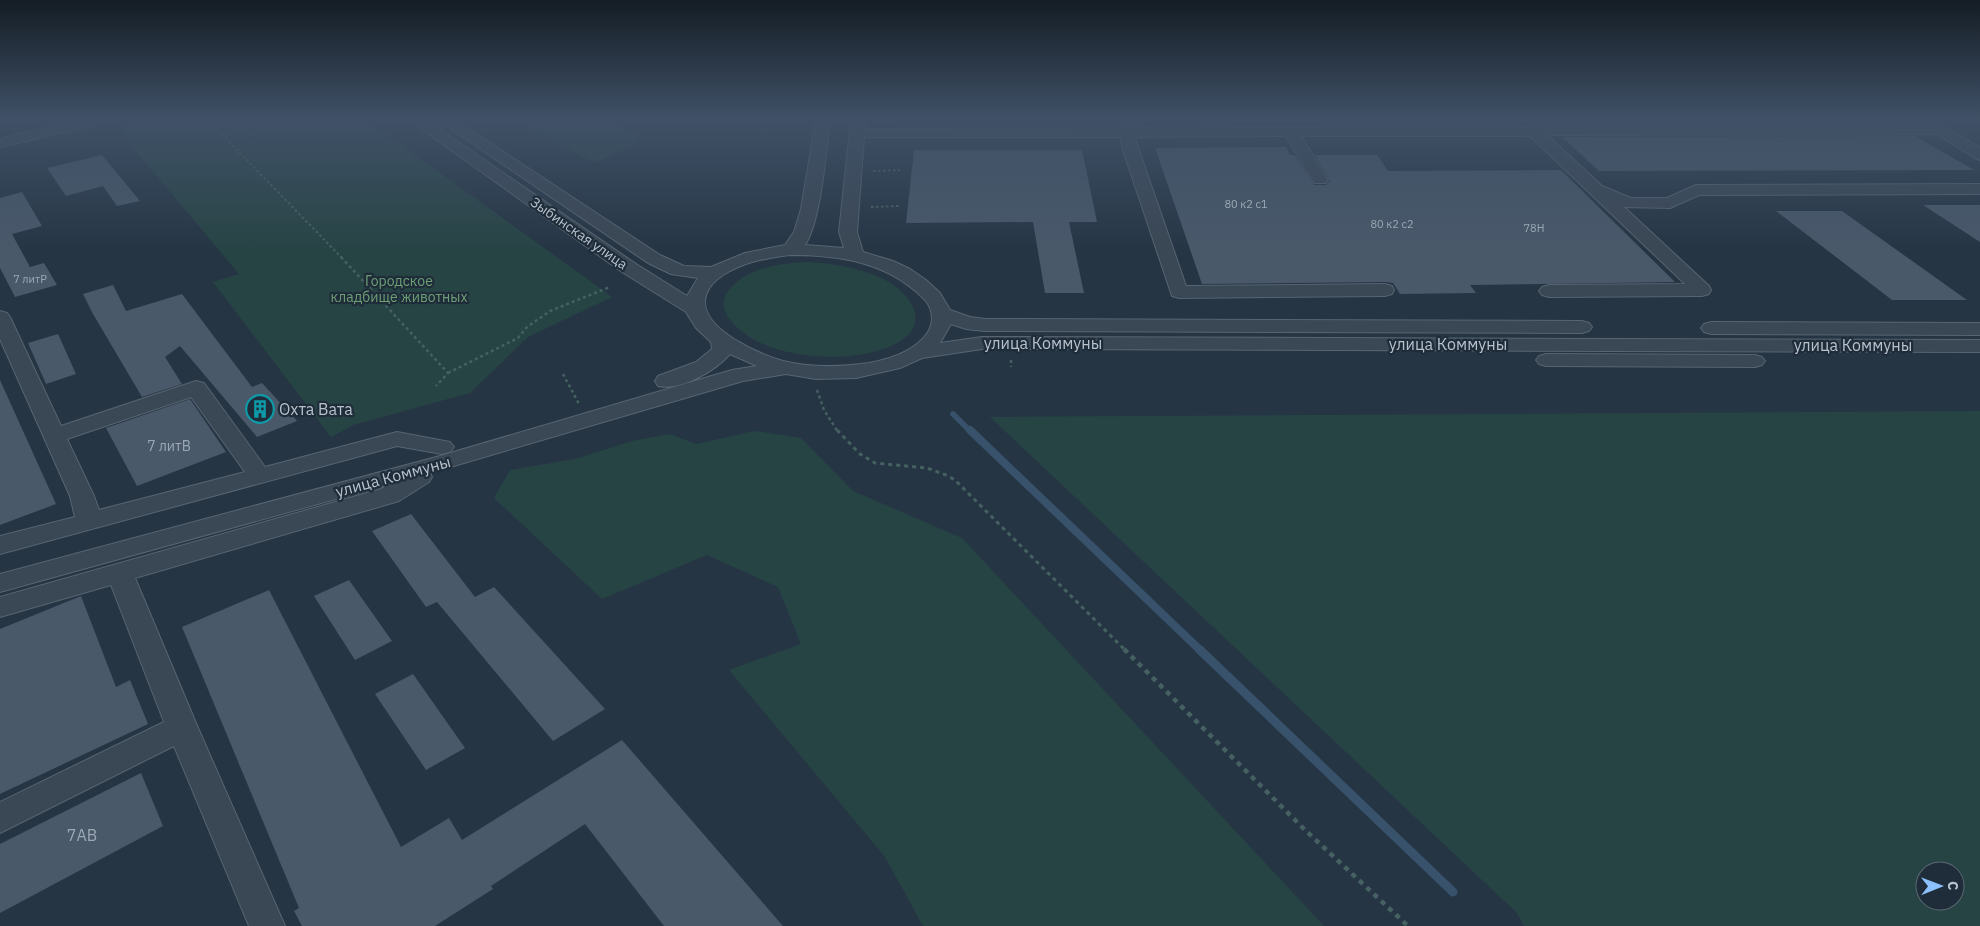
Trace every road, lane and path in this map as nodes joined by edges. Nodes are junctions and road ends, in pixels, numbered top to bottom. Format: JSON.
{"nodes":[{"id":1,"x":251,"y":163,"type":"edge"},
{"id":2,"x":479,"y":163,"type":"edge"},
{"id":3,"x":510,"y":163,"type":"edge"},
{"id":4,"x":816,"y":163,"type":"edge"},
{"id":5,"x":854,"y":163,"type":"edge"},
{"id":6,"x":1135,"y":163,"type":"edge"},
{"id":7,"x":1310,"y":163,"type":"edge"},
{"id":8,"x":1568,"y":163,"type":"edge"},
{"id":9,"x":900,"y":170,"type":"dead end"},
{"id":10,"x":870,"y":171,"type":"dead end"},
{"id":11,"x":1320,"y":180,"type":"dead end"},
{"id":12,"x":1980,"y":189,"type":"edge"},
{"id":13,"x":1597,"y":190,"type":"junction"},
{"id":14,"x":899,"y":206,"type":"dead end"},
{"id":15,"x":869,"y":207,"type":"dead end"},
{"id":16,"x":790,"y":250,"type":"junction"},
{"id":17,"x":855,"y":255,"type":"junction"},
{"id":18,"x":717,"y":272,"type":"junction"},
{"id":19,"x":610,"y":286,"type":"dead end"},
{"id":20,"x":1385,"y":290,"type":"dead end"},
{"id":21,"x":1549,"y":291,"type":"dead end"},
{"id":22,"x":695,"y":309,"type":"junction"},
{"id":23,"x":941,"y":313,"type":"junction"},
{"id":24,"x":0,"y":317,"type":"edge"},
{"id":25,"x":1980,"y":329,"type":"edge"},
{"id":26,"x":721,"y":340,"type":"junction"},
{"id":27,"x":1451,"y":344,"type":"junction"},
{"id":28,"x":1980,"y":346,"type":"edge"},
{"id":29,"x":917,"y":353,"type":"junction"},
{"id":30,"x":1980,"y":362,"type":"edge"},
{"id":31,"x":785,"y":368,"type":"junction"},
{"id":32,"x":814,"y":372,"type":"junction"},
{"id":33,"x":448,"y":373,"type":"junction"},
{"id":34,"x":436,"y":386,"type":"dead end"},
{"id":35,"x":54,"y":436,"type":"junction"},
{"id":36,"x":445,"y":454,"type":"junction"},
{"id":37,"x":259,"y":475,"type":"junction"},
{"id":38,"x":89,"y":520,"type":"junction"},
{"id":39,"x":0,"y":544,"type":"edge"},
{"id":40,"x":0,"y":567,"type":"edge"},
{"id":41,"x":119,"y":572,"type":"junction"},
{"id":42,"x":0,"y":583,"type":"edge"},
{"id":43,"x":0,"y":606,"type":"edge"},
{"id":44,"x":182,"y":728,"type":"junction"},
{"id":45,"x":0,"y":818,"type":"edge"},
{"id":46,"x":267,"y":926,"type":"edge"},
{"id":47,"x":1408,"y":926,"type":"edge"}],
"edges":[{"from":1,"to":33,"type":"path"},
{"from":2,"to":22,"type":"street","name":"Зыбинская улица"},
{"from":3,"to":18,"type":"street","name":"Зыбинская улица"},
{"from":4,"to":16,"type":"street"},
{"from":5,"to":17,"type":"street"},
{"from":6,"to":20,"type":"street"},
{"from":7,"to":11,"type":"street"},
{"from":8,"to":13,"type":"street"},
{"from":9,"to":10,"type":"path"},
{"from":12,"to":13,"type":"street"},
{"from":13,"to":21,"type":"street"},
{"from":14,"to":15,"type":"path"},
{"from":16,"to":17,"type":"street"},
{"from":16,"to":18,"type":"street"},
{"from":17,"to":23,"type":"street"},
{"from":18,"to":22,"type":"street"},
{"from":19,"to":33,"type":"path"},
{"from":22,"to":26,"type":"street"},
{"from":23,"to":25,"type":"street","name":"улица Коммуны"},
{"from":23,"to":29,"type":"street"},
{"from":24,"to":35,"type":"street"},
{"from":26,"to":31,"type":"street"},
{"from":26,"to":36,"type":"street","name":"улица Коммуны"},
{"from":27,"to":28,"type":"street","name":"улица Коммуны"},
{"from":27,"to":29,"type":"street","name":"улица Коммуны"},
{"from":27,"to":30,"type":"street"},
{"from":29,"to":32,"type":"street"},
{"from":31,"to":32,"type":"street"},
{"from":31,"to":36,"type":"street","name":"улица Коммуны"},
{"from":32,"to":47,"type":"path"},
{"from":33,"to":34,"type":"path"},
{"from":35,"to":37,"type":"street"},
{"from":35,"to":38,"type":"street"},
{"from":36,"to":37,"type":"street"},
{"from":36,"to":40,"type":"street","name":"улица Коммуны"},
{"from":36,"to":41,"type":"street"},
{"from":36,"to":42,"type":"street","name":"улица Коммуны"},
{"from":37,"to":38,"type":"street"},
{"from":38,"to":39,"type":"street"},
{"from":41,"to":43,"type":"street"},
{"from":41,"to":44,"type":"street"},
{"from":44,"to":45,"type":"street"},
{"from":44,"to":46,"type":"street"}]}
